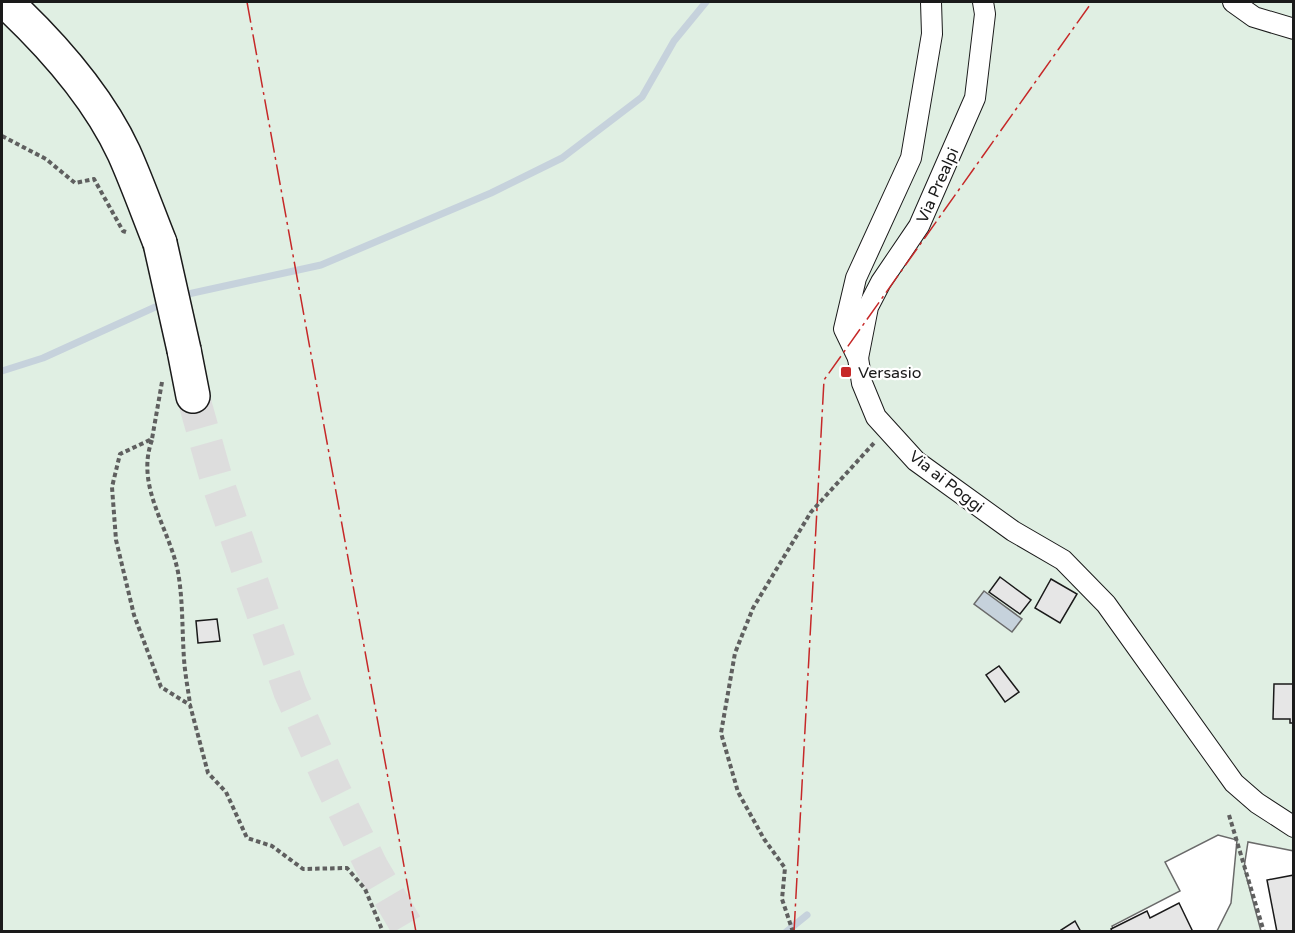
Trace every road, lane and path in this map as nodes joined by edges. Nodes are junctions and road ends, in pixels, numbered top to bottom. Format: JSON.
{"nodes":[{"id":1,"x":6,"y":2,"type":"edge"},
{"id":2,"x":931,"y":2,"type":"edge"},
{"id":3,"x":983,"y":2,"type":"edge"},
{"id":4,"x":1233,"y":2,"type":"edge"},
{"id":5,"x":1293,"y":29,"type":"edge"},
{"id":6,"x":2,"y":136,"type":"edge"},
{"id":7,"x":146,"y":239,"type":"junction"},
{"id":8,"x":858,"y":358,"type":"junction"},
{"id":9,"x":163,"y":375,"type":"dead end"},
{"id":10,"x":193,"y":396,"type":"tunnel mouth"},
{"id":11,"x":883,"y":425,"type":"junction"},
{"id":12,"x":152,"y":439,"type":"junction"},
{"id":13,"x":190,"y":705,"type":"junction"},
{"id":14,"x":1229,"y":815,"type":"dead end"},
{"id":15,"x":1293,"y":827,"type":"edge"},
{"id":16,"x":383,"y":932,"type":"edge"},
{"id":17,"x":793,"y":932,"type":"edge"},
{"id":18,"x":1264,"y":932,"type":"edge"}],
"edges":[{"from":1,"to":7,"type":"highway"},
{"from":2,"to":8,"type":"street","name":"Via ai Poggi"},
{"from":3,"to":8,"type":"street","name":"Via Prealpi"},
{"from":4,"to":5,"type":"street"},
{"from":6,"to":7,"type":"path"},
{"from":7,"to":10,"type":"highway","bridge":true},
{"from":8,"to":11,"type":"street","name":"Via ai Poggi"},
{"from":9,"to":12,"type":"path"},
{"from":11,"to":15,"type":"street","name":"Via ai Poggi"},
{"from":11,"to":17,"type":"path"},
{"from":12,"to":13,"type":"path"},
{"from":12,"to":13,"type":"path"},
{"from":13,"to":16,"type":"path"},
{"from":14,"to":18,"type":"path"}]}
